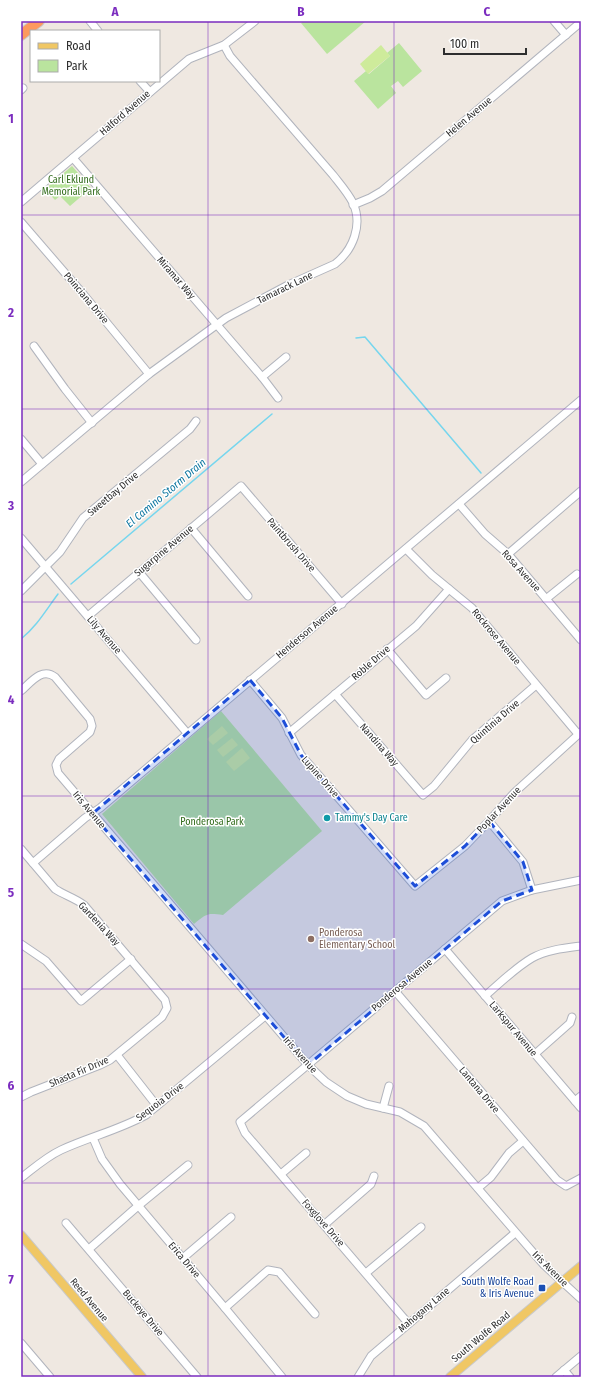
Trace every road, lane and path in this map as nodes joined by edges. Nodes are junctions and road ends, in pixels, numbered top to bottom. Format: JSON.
{"nodes":[{"id":1,"x":39,"y":21,"type":"edge"},
{"id":2,"x":90,"y":21,"type":"edge"},
{"id":3,"x":255,"y":21,"type":"edge"},
{"id":4,"x":554,"y":21,"type":"edge"},
{"id":5,"x":581,"y":22,"type":"edge"},
{"id":6,"x":97,"y":30,"type":"edge"},
{"id":7,"x":21,"y":35,"type":"edge"},
{"id":8,"x":566,"y":35,"type":"junction"},
{"id":9,"x":224,"y":45,"type":"junction"},
{"id":10,"x":141,"y":82,"type":"edge"},
{"id":11,"x":150,"y":92,"type":"junction"},
{"id":12,"x":73,"y":158,"type":"junction"},
{"id":13,"x":21,"y":202,"type":"edge"},
{"id":14,"x":353,"y":205,"type":"junction"},
{"id":15,"x":21,"y":222,"type":"edge"},
{"id":16,"x":217,"y":325,"type":"junction"},
{"id":17,"x":34,"y":346,"type":"dead end"},
{"id":18,"x":286,"y":357,"type":"dead end"},
{"id":19,"x":149,"y":374,"type":"junction"},
{"id":20,"x":262,"y":377,"type":"junction"},
{"id":21,"x":278,"y":398,"type":"dead end"},
{"id":22,"x":581,"y":400,"type":"edge"},
{"id":23,"x":196,"y":422,"type":"dead end"},
{"id":24,"x":92,"y":423,"type":"junction"},
{"id":25,"x":21,"y":439,"type":"edge"},
{"id":26,"x":42,"y":464,"type":"junction"},
{"id":27,"x":21,"y":482,"type":"edge"},
{"id":28,"x":241,"y":486,"type":"joint"},
{"id":29,"x":581,"y":491,"type":"edge"},
{"id":30,"x":459,"y":504,"type":"junction"},
{"id":31,"x":191,"y":528,"type":"junction"},
{"id":32,"x":21,"y":538,"type":"edge"},
{"id":33,"x":406,"y":549,"type":"junction"},
{"id":34,"x":508,"y":554,"type":"junction"},
{"id":35,"x":45,"y":566,"type":"junction"},
{"id":36,"x":139,"y":572,"type":"junction"},
{"id":37,"x":577,"y":574,"type":"dead end"},
{"id":38,"x":449,"y":589,"type":"junction"},
{"id":39,"x":21,"y":592,"type":"edge"},
{"id":40,"x":248,"y":596,"type":"dead end"},
{"id":41,"x":546,"y":599,"type":"junction"},
{"id":42,"x":342,"y":604,"type":"junction"},
{"id":43,"x":88,"y":616,"type":"junction"},
{"id":44,"x":196,"y":640,"type":"dead end"},
{"id":45,"x":581,"y":640,"type":"edge"},
{"id":46,"x":387,"y":649,"type":"junction"},
{"id":47,"x":446,"y":678,"type":"dead end"},
{"id":48,"x":250,"y":680,"type":"junction"},
{"id":49,"x":536,"y":685,"type":"junction"},
{"id":50,"x":21,"y":690,"type":"edge"},
{"id":51,"x":335,"y":694,"type":"junction"},
{"id":52,"x":187,"y":733,"type":"junction"},
{"id":53,"x":289,"y":733,"type":"junction"},
{"id":54,"x":580,"y":733,"type":"edge"},
{"id":55,"x":423,"y":795,"type":"joint"},
{"id":56,"x":92,"y":814,"type":"junction"},
{"id":57,"x":489,"y":821,"type":"junction"},
{"id":58,"x":21,"y":849,"type":"edge"},
{"id":59,"x":32,"y":863,"type":"junction"},
{"id":60,"x":581,"y":880,"type":"edge"},
{"id":61,"x":415,"y":886,"type":"joint"},
{"id":62,"x":532,"y":890,"type":"junction"},
{"id":63,"x":21,"y":944,"type":"edge"},
{"id":64,"x":581,"y":946,"type":"edge"},
{"id":65,"x":445,"y":949,"type":"junction"},
{"id":66,"x":131,"y":960,"type":"junction"},
{"id":67,"x":395,"y":991,"type":"junction"},
{"id":68,"x":485,"y":996,"type":"junction"},
{"id":69,"x":167,"y":1008,"type":"joint"},
{"id":70,"x":265,"y":1016,"type":"junction"},
{"id":71,"x":572,"y":1017,"type":"dead end"},
{"id":72,"x":534,"y":1054,"type":"junction"},
{"id":73,"x":117,"y":1055,"type":"junction"},
{"id":74,"x":308,"y":1065,"type":"junction"},
{"id":75,"x":389,"y":1086,"type":"dead end"},
{"id":76,"x":581,"y":1096,"type":"edge"},
{"id":77,"x":21,"y":1097,"type":"edge"},
{"id":78,"x":575,"y":1101,"type":"junction"},
{"id":79,"x":157,"y":1106,"type":"junction"},
{"id":80,"x":383,"y":1108,"type":"junction"},
{"id":81,"x":581,"y":1108,"type":"edge"},
{"id":82,"x":240,"y":1122,"type":"joint"},
{"id":83,"x":93,"y":1138,"type":"junction"},
{"id":84,"x":523,"y":1141,"type":"junction"},
{"id":85,"x":306,"y":1153,"type":"dead end"},
{"id":86,"x":188,"y":1165,"type":"dead end"},
{"id":87,"x":281,"y":1174,"type":"junction"},
{"id":88,"x":374,"y":1176,"type":"dead end"},
{"id":89,"x":21,"y":1178,"type":"edge"},
{"id":90,"x":581,"y":1178,"type":"edge"},
{"id":91,"x":478,"y":1188,"type":"junction"},
{"id":92,"x":138,"y":1206,"type":"junction"},
{"id":93,"x":231,"y":1217,"type":"dead end"},
{"id":94,"x":66,"y":1223,"type":"dead end"},
{"id":95,"x":324,"y":1225,"type":"junction"},
{"id":96,"x":421,"y":1227,"type":"dead end"},
{"id":97,"x":515,"y":1233,"type":"junction"},
{"id":98,"x":21,"y":1235,"type":"edge"},
{"id":99,"x":89,"y":1249,"type":"junction"},
{"id":100,"x":183,"y":1258,"type":"junction"},
{"id":101,"x":581,"y":1266,"type":"edge"},
{"id":102,"x":366,"y":1273,"type":"junction"},
{"id":103,"x":562,"y":1281,"type":"junction"},
{"id":104,"x":581,"y":1299,"type":"edge"},
{"id":105,"x":225,"y":1308,"type":"junction"},
{"id":106,"x":315,"y":1314,"type":"dead end"},
{"id":107,"x":408,"y":1323,"type":"junction"},
{"id":108,"x":21,"y":1343,"type":"edge"},
{"id":109,"x":581,"y":1356,"type":"edge"},
{"id":110,"x":564,"y":1370,"type":"junction"},
{"id":111,"x":50,"y":1377,"type":"edge"},
{"id":112,"x":142,"y":1377,"type":"edge"},
{"id":113,"x":197,"y":1377,"type":"edge"},
{"id":114,"x":282,"y":1377,"type":"edge"},
{"id":115,"x":358,"y":1377,"type":"edge"},
{"id":116,"x":450,"y":1377,"type":"edge"},
{"id":117,"x":556,"y":1377,"type":"edge"},
{"id":118,"x":570,"y":1377,"type":"edge"}],
"edges":[{"from":1,"to":7,"type":"highway"},
{"from":2,"to":6,"type":"street"},
{"from":3,"to":9,"type":"street","name":"Halford Avenue"},
{"from":4,"to":8,"type":"street"},
{"from":5,"to":8,"type":"street","name":"Helen Avenue"},
{"from":8,"to":14,"type":"street","name":"Helen Avenue"},
{"from":9,"to":11,"type":"street","name":"Halford Avenue"},
{"from":9,"to":14,"type":"street","name":"Tamarack Lane"},
{"from":10,"to":11,"type":"street"},
{"from":11,"to":12,"type":"street","name":"Halford Avenue"},
{"from":12,"to":13,"type":"street","name":"Halford Avenue"},
{"from":12,"to":16,"type":"street","name":"Miramar Way"},
{"from":14,"to":16,"type":"street","name":"Tamarack Lane"},
{"from":15,"to":19,"type":"street","name":"Poinciana Drive"},
{"from":16,"to":19,"type":"street","name":"Tamarack Lane"},
{"from":16,"to":20,"type":"street","name":"Miramar Way"},
{"from":17,"to":24,"type":"street"},
{"from":18,"to":20,"type":"street"},
{"from":19,"to":24,"type":"street","name":"Tamarack Lane"},
{"from":20,"to":21,"type":"street","name":"Miramar Way"},
{"from":22,"to":30,"type":"street","name":"Henderson Avenue"},
{"from":23,"to":35,"type":"street","name":"Sweetbay Drive"},
{"from":24,"to":26,"type":"street","name":"Tamarack Lane"},
{"from":25,"to":26,"type":"street"},
{"from":26,"to":27,"type":"street","name":"Tamarack Lane"},
{"from":28,"to":31,"type":"street","name":"Sugarpine Avenue"},
{"from":28,"to":42,"type":"street","name":"Paintbrush Drive"},
{"from":29,"to":34,"type":"street"},
{"from":30,"to":33,"type":"street","name":"Henderson Avenue"},
{"from":30,"to":34,"type":"street","name":"Rosa Avenue"},
{"from":31,"to":36,"type":"street","name":"Sugarpine Avenue"},
{"from":31,"to":40,"type":"street"},
{"from":32,"to":35,"type":"street","name":"Lily Avenue"},
{"from":33,"to":38,"type":"street","name":"Rockrose Avenue"},
{"from":33,"to":42,"type":"street","name":"Henderson Avenue"},
{"from":34,"to":41,"type":"street","name":"Rosa Avenue"},
{"from":35,"to":39,"type":"street","name":"Sweetbay Drive"},
{"from":35,"to":43,"type":"street","name":"Lily Avenue"},
{"from":36,"to":43,"type":"street","name":"Sugarpine Avenue"},
{"from":36,"to":44,"type":"street"},
{"from":37,"to":41,"type":"street"},
{"from":38,"to":46,"type":"street","name":"Roble Drive"},
{"from":38,"to":49,"type":"street","name":"Rockrose Avenue"},
{"from":41,"to":45,"type":"street","name":"Rosa Avenue"},
{"from":42,"to":48,"type":"street","name":"Henderson Avenue"},
{"from":43,"to":52,"type":"street","name":"Lily Avenue"},
{"from":46,"to":47,"type":"street"},
{"from":46,"to":51,"type":"street","name":"Roble Drive"},
{"from":48,"to":52,"type":"street","name":"Henderson Avenue"},
{"from":48,"to":53,"type":"street","name":"Lupine Drive"},
{"from":49,"to":54,"type":"street","name":"Rockrose Avenue"},
{"from":49,"to":55,"type":"street","name":"Quintinia Drive"},
{"from":50,"to":56,"type":"street","name":"Iris Avenue"},
{"from":51,"to":53,"type":"street","name":"Roble Drive"},
{"from":51,"to":55,"type":"street","name":"Nandina Way"},
{"from":52,"to":56,"type":"street","name":"Henderson Avenue"},
{"from":53,"to":61,"type":"street","name":"Lupine Drive"},
{"from":54,"to":57,"type":"street","name":"Poplar Avenue"},
{"from":56,"to":59,"type":"street","name":"Henderson Avenue"},
{"from":56,"to":70,"type":"street","name":"Iris Avenue"},
{"from":57,"to":61,"type":"street","name":"Poplar Avenue"},
{"from":57,"to":62,"type":"street"},
{"from":58,"to":59,"type":"street","name":"Gardenia Way"},
{"from":59,"to":66,"type":"street","name":"Gardenia Way"},
{"from":60,"to":62,"type":"street","name":"Ponderosa Avenue"},
{"from":62,"to":65,"type":"street","name":"Ponderosa Avenue"},
{"from":63,"to":66,"type":"street"},
{"from":64,"to":68,"type":"street"},
{"from":65,"to":67,"type":"street","name":"Ponderosa Avenue"},
{"from":65,"to":68,"type":"street","name":"Larkspur Avenue"},
{"from":66,"to":69,"type":"street","name":"Gardenia Way"},
{"from":67,"to":74,"type":"street","name":"Ponderosa Avenue"},
{"from":67,"to":84,"type":"street","name":"Lantana Drive"},
{"from":68,"to":72,"type":"street","name":"Larkspur Avenue"},
{"from":69,"to":73,"type":"street","name":"Shasta Fir Drive"},
{"from":70,"to":74,"type":"street","name":"Iris Avenue"},
{"from":70,"to":79,"type":"street","name":"Sequoia Drive"},
{"from":71,"to":72,"type":"street"},
{"from":72,"to":78,"type":"street","name":"Larkspur Avenue"},
{"from":73,"to":77,"type":"street","name":"Shasta Fir Drive"},
{"from":73,"to":79,"type":"street"},
{"from":74,"to":80,"type":"street","name":"Iris Avenue"},
{"from":74,"to":82,"type":"street","name":"Ponderosa Avenue"},
{"from":75,"to":80,"type":"street"},
{"from":76,"to":78,"type":"street"},
{"from":78,"to":81,"type":"street","name":"Larkspur Avenue"},
{"from":79,"to":83,"type":"street","name":"Sequoia Drive"},
{"from":80,"to":91,"type":"street","name":"Iris Avenue"},
{"from":82,"to":87,"type":"street","name":"Foxglove Drive"},
{"from":83,"to":89,"type":"street","name":"Sequoia Drive"},
{"from":83,"to":92,"type":"street","name":"Erica Drive"},
{"from":84,"to":90,"type":"street","name":"Lantana Drive"},
{"from":84,"to":91,"type":"street"},
{"from":85,"to":87,"type":"street"},
{"from":86,"to":92,"type":"street"},
{"from":87,"to":95,"type":"street","name":"Foxglove Drive"},
{"from":88,"to":95,"type":"street"},
{"from":91,"to":97,"type":"street","name":"Iris Avenue"},
{"from":92,"to":99,"type":"street"},
{"from":92,"to":100,"type":"street","name":"Erica Drive"},
{"from":93,"to":100,"type":"street"},
{"from":94,"to":99,"type":"street","name":"Buckeye Drive"},
{"from":95,"to":102,"type":"street","name":"Foxglove Drive"},
{"from":96,"to":102,"type":"street"},
{"from":97,"to":103,"type":"street","name":"Iris Avenue"},
{"from":97,"to":107,"type":"street","name":"Mahogany Lane"},
{"from":98,"to":112,"type":"main road","name":"Reed Avenue"},
{"from":99,"to":113,"type":"street","name":"Buckeye Drive"},
{"from":100,"to":105,"type":"street","name":"Erica Drive"},
{"from":101,"to":103,"type":"main road","name":"South Wolfe Road"},
{"from":102,"to":107,"type":"street","name":"Foxglove Drive"},
{"from":103,"to":104,"type":"street","name":"Iris Avenue"},
{"from":103,"to":116,"type":"main road","name":"South Wolfe Road"},
{"from":105,"to":106,"type":"street"},
{"from":105,"to":114,"type":"street","name":"Erica Drive"},
{"from":107,"to":115,"type":"street","name":"Mahogany Lane"},
{"from":108,"to":111,"type":"street"},
{"from":109,"to":110,"type":"street"},
{"from":110,"to":117,"type":"street"},
{"from":110,"to":118,"type":"street"}]}
